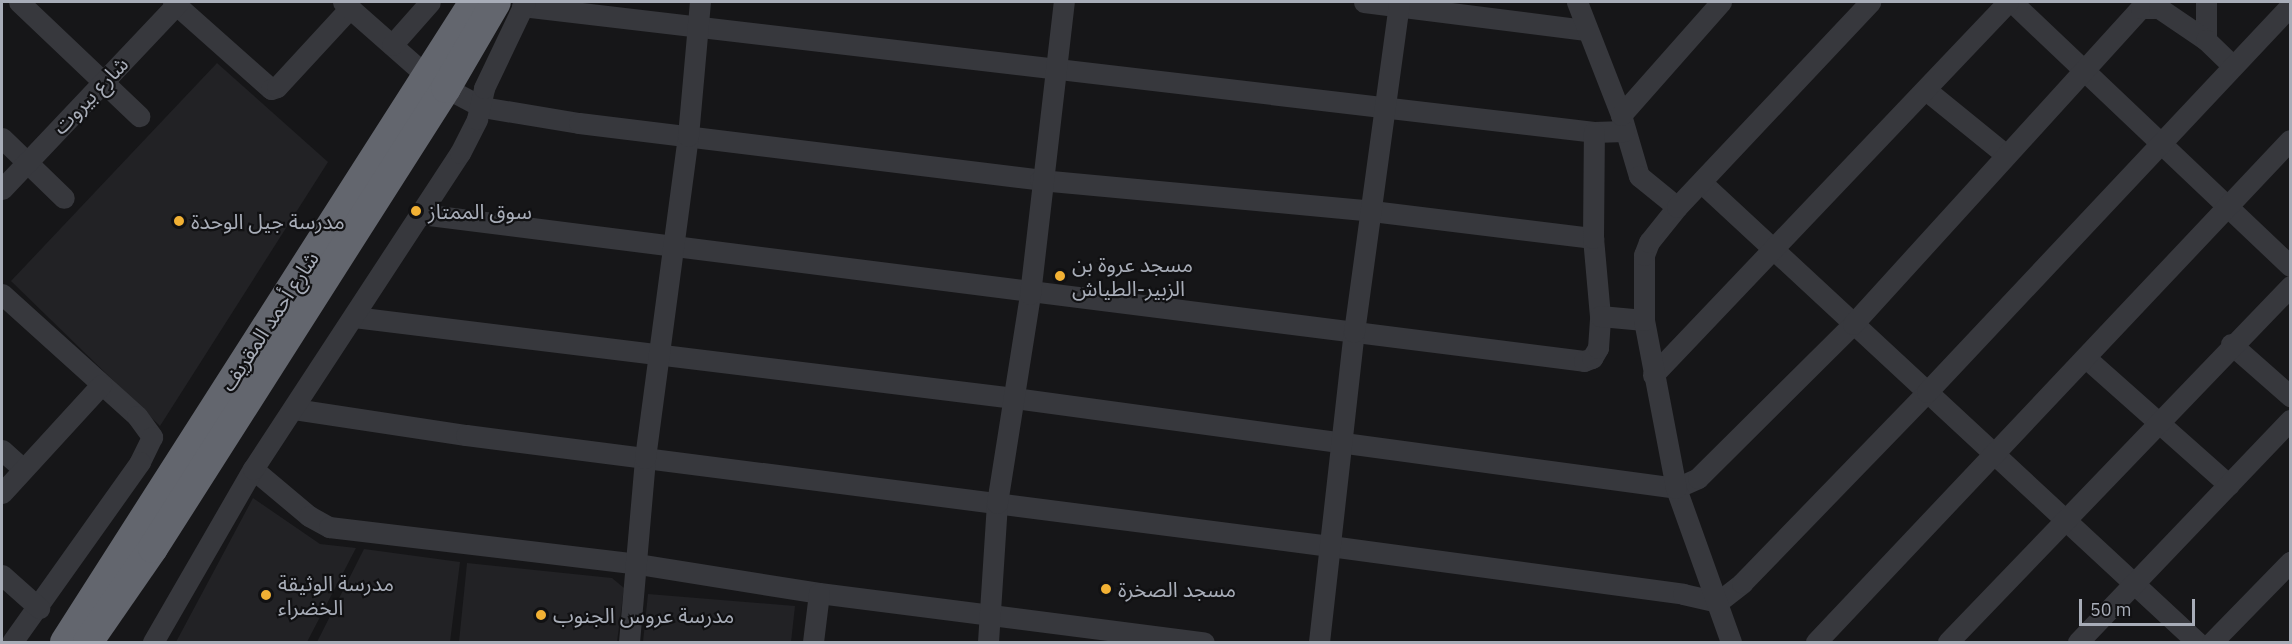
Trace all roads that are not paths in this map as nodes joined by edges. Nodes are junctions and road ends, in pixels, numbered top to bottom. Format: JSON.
{"nodes":[{"id":1,"x":19,"y":2,"type":"edge"},
{"id":2,"x":176,"y":2,"type":"edge"},
{"id":3,"x":430,"y":2,"type":"edge"},
{"id":4,"x":474,"y":2,"type":"edge"},
{"id":5,"x":700,"y":2,"type":"edge"},
{"id":6,"x":1064,"y":2,"type":"edge"},
{"id":7,"x":1364,"y":2,"type":"edge"},
{"id":8,"x":1577,"y":2,"type":"edge"},
{"id":9,"x":1721,"y":2,"type":"edge"},
{"id":10,"x":1870,"y":2,"type":"edge"},
{"id":11,"x":2010,"y":2,"type":"edge"},
{"id":12,"x":2206,"y":2,"type":"edge"},
{"id":13,"x":514,"y":3,"type":"edge"},
{"id":14,"x":346,"y":4,"type":"edge"},
{"id":15,"x":1399,"y":4,"type":"edge"},
{"id":16,"x":2290,"y":6,"type":"edge"},
{"id":17,"x":698,"y":26,"type":"junction"},
{"id":18,"x":1586,"y":30,"type":"junction"},
{"id":19,"x":2206,"y":40,"type":"junction"},
{"id":20,"x":392,"y":45,"type":"junction"},
{"id":21,"x":2233,"y":66,"type":"junction"},
{"id":22,"x":1055,"y":68,"type":"junction"},
{"id":23,"x":2084,"y":72,"type":"junction"},
{"id":24,"x":104,"y":82,"type":"junction"},
{"id":25,"x":436,"y":82,"type":"junction"},
{"id":26,"x":1926,"y":90,"type":"junction"},
{"id":27,"x":482,"y":107,"type":"junction"},
{"id":28,"x":1387,"y":107,"type":"junction"},
{"id":29,"x":139,"y":116,"type":"dead end"},
{"id":30,"x":1623,"y":123,"type":"junction"},
{"id":31,"x":1594,"y":132,"type":"junction"},
{"id":32,"x":688,"y":135,"type":"junction"},
{"id":33,"x":2,"y":138,"type":"edge"},
{"id":34,"x":2290,"y":140,"type":"edge"},
{"id":35,"x":2161,"y":145,"type":"junction"},
{"id":36,"x":2006,"y":155,"type":"junction"},
{"id":37,"x":26,"y":162,"type":"junction"},
{"id":38,"x":1040,"y":180,"type":"junction"},
{"id":39,"x":1702,"y":183,"type":"junction"},
{"id":40,"x":2,"y":189,"type":"edge"},
{"id":41,"x":64,"y":198,"type":"dead end"},
{"id":42,"x":2228,"y":204,"type":"junction"},
{"id":43,"x":1677,"y":207,"type":"junction"},
{"id":44,"x":1372,"y":211,"type":"junction"},
{"id":45,"x":420,"y":214,"type":"junction"},
{"id":46,"x":1593,"y":237,"type":"junction"},
{"id":47,"x":673,"y":247,"type":"junction"},
{"id":48,"x":1774,"y":250,"type":"junction"},
{"id":49,"x":2290,"y":266,"type":"edge"},
{"id":50,"x":2290,"y":286,"type":"edge"},
{"id":51,"x":2,"y":294,"type":"edge"},
{"id":52,"x":1030,"y":294,"type":"junction"},
{"id":53,"x":1600,"y":316,"type":"junction"},
{"id":54,"x":354,"y":317,"type":"junction"},
{"id":55,"x":1644,"y":320,"type":"junction"},
{"id":56,"x":1853,"y":324,"type":"junction"},
{"id":57,"x":1354,"y":332,"type":"junction"},
{"id":58,"x":2231,"y":344,"type":"junction"},
{"id":59,"x":658,"y":352,"type":"junction"},
{"id":60,"x":2086,"y":358,"type":"junction"},
{"id":61,"x":1653,"y":375,"type":"junction"},
{"id":62,"x":101,"y":385,"type":"junction"},
{"id":63,"x":1927,"y":392,"type":"junction"},
{"id":64,"x":2290,"y":396,"type":"edge"},
{"id":65,"x":1014,"y":398,"type":"junction"},
{"id":66,"x":294,"y":409,"type":"junction"},
{"id":67,"x":2159,"y":420,"type":"junction"},
{"id":68,"x":2290,"y":420,"type":"edge"},
{"id":69,"x":1341,"y":441,"type":"junction"},
{"id":70,"x":2,"y":450,"type":"edge"},
{"id":71,"x":1995,"y":455,"type":"junction"},
{"id":72,"x":645,"y":458,"type":"junction"},
{"id":73,"x":23,"y":469,"type":"junction"},
{"id":74,"x":253,"y":470,"type":"junction"},
{"id":75,"x":2229,"y":485,"type":"junction"},
{"id":76,"x":1676,"y":488,"type":"junction"},
{"id":77,"x":2,"y":492,"type":"edge"},
{"id":78,"x":997,"y":503,"type":"junction"},
{"id":79,"x":2064,"y":519,"type":"junction"},
{"id":80,"x":140,"y":544,"type":"junction"},
{"id":81,"x":1330,"y":546,"type":"junction"},
{"id":82,"x":2290,"y":562,"type":"edge"},
{"id":83,"x":638,"y":564,"type":"junction"},
{"id":84,"x":2,"y":575,"type":"edge"},
{"id":85,"x":2134,"y":584,"type":"junction"},
{"id":86,"x":819,"y":593,"type":"junction"},
{"id":87,"x":1718,"y":603,"type":"junction"},
{"id":88,"x":39,"y":608,"type":"junction"},
{"id":89,"x":992,"y":613,"type":"junction"},
{"id":90,"x":1153,"y":639,"type":"edge"},
{"id":91,"x":12,"y":642,"type":"edge"},
{"id":92,"x":47,"y":642,"type":"edge"},
{"id":93,"x":65,"y":642,"type":"edge"},
{"id":94,"x":88,"y":642,"type":"edge"},
{"id":95,"x":105,"y":642,"type":"edge"},
{"id":96,"x":153,"y":642,"type":"edge"},
{"id":97,"x":628,"y":642,"type":"edge"},
{"id":98,"x":813,"y":642,"type":"edge"},
{"id":99,"x":988,"y":642,"type":"edge"},
{"id":100,"x":1204,"y":642,"type":"edge"},
{"id":101,"x":1319,"y":642,"type":"edge"},
{"id":102,"x":1731,"y":642,"type":"edge"},
{"id":103,"x":1816,"y":642,"type":"edge"},
{"id":104,"x":1948,"y":642,"type":"edge"},
{"id":105,"x":2078,"y":642,"type":"edge"},
{"id":106,"x":2198,"y":642,"type":"edge"},
{"id":107,"x":2212,"y":642,"type":"edge"}],
"edges":[{"from":1,"to":24,"type":"street"},
{"from":2,"to":14,"type":"street"},
{"from":2,"to":24,"type":"street","name":"شارع بيروت"},
{"from":3,"to":20,"type":"street"},
{"from":4,"to":25,"type":"highway","name":"شارع أحمد المقريف"},
{"from":5,"to":17,"type":"street"},
{"from":6,"to":22,"type":"street"},
{"from":7,"to":15,"type":"street"},
{"from":8,"to":18,"type":"street"},
{"from":9,"to":30,"type":"street"},
{"from":10,"to":39,"type":"street"},
{"from":11,"to":23,"type":"street"},
{"from":11,"to":26,"type":"street"},
{"from":12,"to":19,"type":"street"},
{"from":13,"to":17,"type":"street"},
{"from":13,"to":25,"type":"highway","name":"شارع أحمد المقريف"},
{"from":13,"to":27,"type":"street"},
{"from":14,"to":20,"type":"street"},
{"from":15,"to":18,"type":"street"},
{"from":15,"to":28,"type":"street"},
{"from":16,"to":21,"type":"street"},
{"from":17,"to":22,"type":"street"},
{"from":17,"to":32,"type":"street"},
{"from":18,"to":30,"type":"street"},
{"from":19,"to":21,"type":"street"},
{"from":19,"to":23,"type":"street"},
{"from":20,"to":25,"type":"street"},
{"from":21,"to":35,"type":"street"},
{"from":22,"to":28,"type":"street"},
{"from":22,"to":38,"type":"street"},
{"from":23,"to":35,"type":"street"},
{"from":23,"to":36,"type":"street"},
{"from":24,"to":29,"type":"street"},
{"from":24,"to":37,"type":"street","name":"شارع بيروت"},
{"from":25,"to":27,"type":"street"},
{"from":25,"to":80,"type":"highway","name":"شارع أحمد المقريف"},
{"from":26,"to":36,"type":"street"},
{"from":26,"to":48,"type":"street"},
{"from":27,"to":32,"type":"street"},
{"from":27,"to":45,"type":"street"},
{"from":28,"to":31,"type":"street"},
{"from":28,"to":44,"type":"street"},
{"from":30,"to":31,"type":"street"},
{"from":30,"to":43,"type":"street"},
{"from":31,"to":46,"type":"street"},
{"from":32,"to":38,"type":"street"},
{"from":32,"to":47,"type":"street"},
{"from":33,"to":37,"type":"street"},
{"from":34,"to":42,"type":"street"},
{"from":35,"to":42,"type":"street"},
{"from":35,"to":63,"type":"street"},
{"from":36,"to":56,"type":"street"},
{"from":37,"to":40,"type":"street","name":"شارع بيروت"},
{"from":37,"to":41,"type":"street"},
{"from":38,"to":44,"type":"street"},
{"from":38,"to":52,"type":"street"},
{"from":39,"to":43,"type":"street"},
{"from":39,"to":48,"type":"street"},
{"from":42,"to":49,"type":"street"},
{"from":42,"to":60,"type":"street"},
{"from":43,"to":55,"type":"street"},
{"from":44,"to":46,"type":"street"},
{"from":44,"to":57,"type":"street"},
{"from":45,"to":47,"type":"street"},
{"from":45,"to":54,"type":"street"},
{"from":46,"to":53,"type":"street"},
{"from":47,"to":52,"type":"street"},
{"from":47,"to":59,"type":"street"},
{"from":48,"to":56,"type":"street"},
{"from":48,"to":61,"type":"street"},
{"from":50,"to":58,"type":"street"},
{"from":51,"to":62,"type":"street"},
{"from":52,"to":57,"type":"street"},
{"from":52,"to":65,"type":"street"},
{"from":53,"to":55,"type":"street"},
{"from":53,"to":57,"type":"street"},
{"from":54,"to":59,"type":"street"},
{"from":54,"to":66,"type":"street"},
{"from":55,"to":61,"type":"street"},
{"from":56,"to":63,"type":"street"},
{"from":56,"to":76,"type":"street"},
{"from":57,"to":69,"type":"street"},
{"from":58,"to":64,"type":"street"},
{"from":58,"to":67,"type":"street"},
{"from":59,"to":65,"type":"street"},
{"from":59,"to":72,"type":"street"},
{"from":60,"to":67,"type":"street"},
{"from":60,"to":71,"type":"street"},
{"from":61,"to":76,"type":"street"},
{"from":62,"to":73,"type":"street"},
{"from":62,"to":88,"type":"street"},
{"from":63,"to":71,"type":"street"},
{"from":63,"to":87,"type":"street"},
{"from":65,"to":69,"type":"street"},
{"from":65,"to":78,"type":"street"},
{"from":66,"to":72,"type":"street"},
{"from":66,"to":74,"type":"street"},
{"from":67,"to":75,"type":"street"},
{"from":67,"to":79,"type":"street"},
{"from":68,"to":75,"type":"street"},
{"from":69,"to":76,"type":"street"},
{"from":69,"to":81,"type":"street"},
{"from":70,"to":73,"type":"street"},
{"from":71,"to":79,"type":"street"},
{"from":71,"to":103,"type":"street"},
{"from":72,"to":78,"type":"street"},
{"from":72,"to":83,"type":"street"},
{"from":73,"to":77,"type":"street"},
{"from":74,"to":83,"type":"street"},
{"from":74,"to":96,"type":"street"},
{"from":75,"to":85,"type":"street"},
{"from":76,"to":87,"type":"street"},
{"from":78,"to":81,"type":"street"},
{"from":78,"to":89,"type":"street"},
{"from":79,"to":85,"type":"street"},
{"from":79,"to":104,"type":"street"},
{"from":80,"to":92,"type":"highway"},
{"from":80,"to":93,"type":"highway","name":"شارع أحمد المقريف"},
{"from":80,"to":94,"type":"highway","name":"شارع أحمد المقريف"},
{"from":80,"to":95,"type":"highway"},
{"from":81,"to":87,"type":"street"},
{"from":81,"to":101,"type":"street"},
{"from":82,"to":107,"type":"street"},
{"from":83,"to":86,"type":"street"},
{"from":83,"to":97,"type":"street"},
{"from":84,"to":88,"type":"street"},
{"from":85,"to":105,"type":"street"},
{"from":85,"to":106,"type":"street"},
{"from":86,"to":89,"type":"street"},
{"from":86,"to":98,"type":"street"},
{"from":87,"to":102,"type":"street"},
{"from":88,"to":91,"type":"street"},
{"from":89,"to":90,"type":"street"},
{"from":89,"to":99,"type":"street"},
{"from":90,"to":100,"type":"street"}]}
